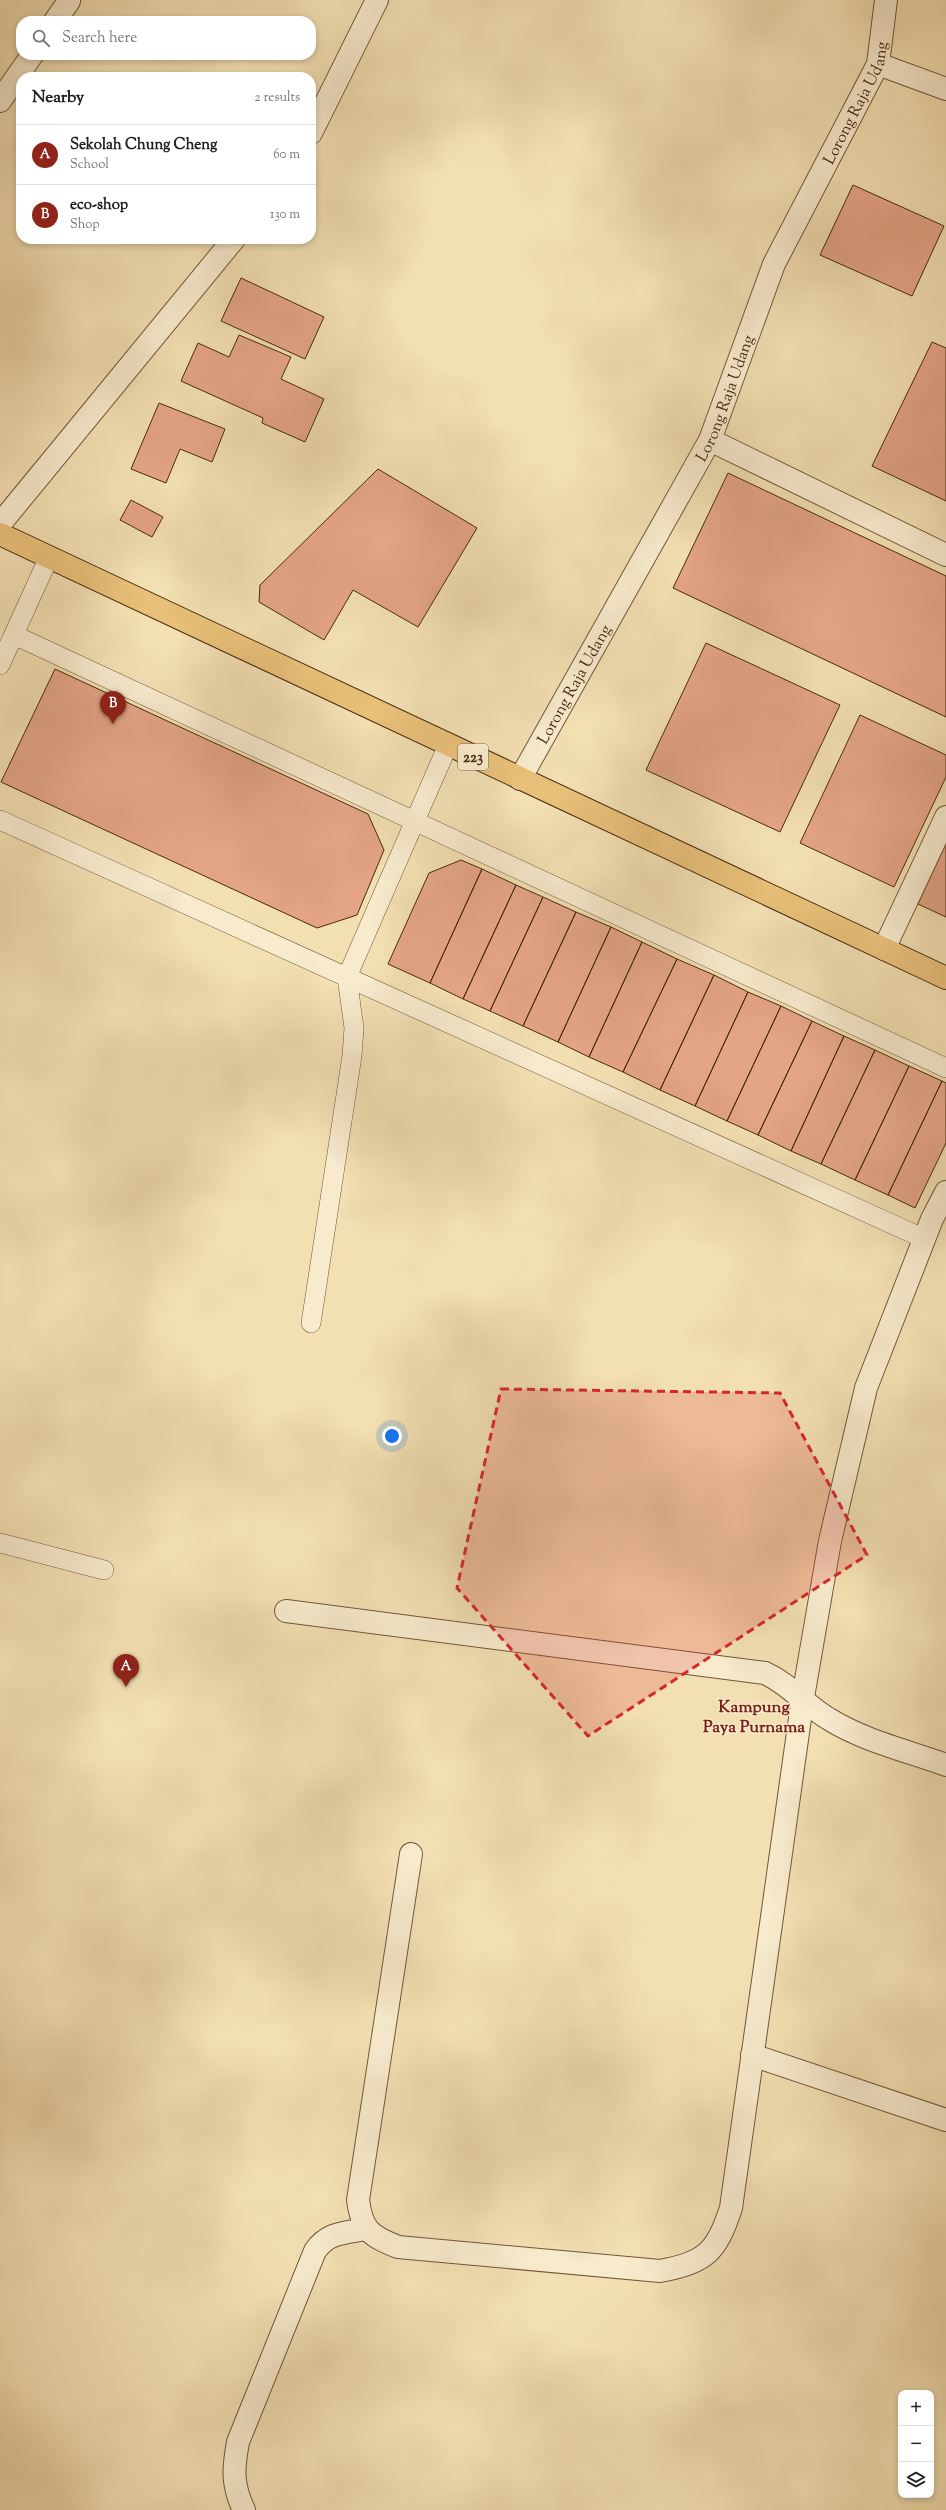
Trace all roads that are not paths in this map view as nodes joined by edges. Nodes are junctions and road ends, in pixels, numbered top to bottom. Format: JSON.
{"nodes":[{"id":1,"x":377,"y":0,"type":"edge"},
{"id":2,"x":886,"y":0,"type":"edge"},
{"id":3,"x":69,"y":1,"type":"edge"},
{"id":4,"x":58,"y":16,"type":"edge"},
{"id":5,"x":29,"y":60,"type":"edge"},
{"id":6,"x":878,"y":64,"type":"junction"},
{"id":7,"x":20,"y":72,"type":"edge"},
{"id":8,"x":16,"y":78,"type":"edge"},
{"id":9,"x":946,"y":89,"type":"edge"},
{"id":10,"x":0,"y":101,"type":"edge"},
{"id":11,"x":316,"y":123,"type":"edge"},
{"id":12,"x":230,"y":244,"type":"edge"},
{"id":13,"x":710,"y":440,"type":"junction"},
{"id":14,"x":0,"y":524,"type":"edge"},
{"id":15,"x":0,"y":534,"type":"edge"},
{"id":16,"x":946,"y":555,"type":"edge"},
{"id":17,"x":49,"y":557,"type":"junction"},
{"id":18,"x":14,"y":635,"type":"junction"},
{"id":19,"x":0,"y":664,"type":"edge"},
{"id":20,"x":448,"y":745,"type":"junction"},
{"id":21,"x":520,"y":779,"type":"junction"},
{"id":22,"x":946,"y":818,"type":"edge"},
{"id":23,"x":0,"y":820,"type":"edge"},
{"id":24,"x":415,"y":821,"type":"junction"},
{"id":25,"x":884,"y":950,"type":"junction"},
{"id":26,"x":347,"y":977,"type":"junction"},
{"id":27,"x":946,"y":978,"type":"edge"},
{"id":28,"x":946,"y":1068,"type":"edge"},
{"id":29,"x":946,"y":1192,"type":"edge"},
{"id":30,"x":925,"y":1239,"type":"junction"},
{"id":31,"x":311,"y":1323,"type":"dead end"},
{"id":32,"x":0,"y":1543,"type":"edge"},
{"id":33,"x":104,"y":1570,"type":"dead end"},
{"id":34,"x":286,"y":1611,"type":"dead end"},
{"id":35,"x":803,"y":1697,"type":"junction"},
{"id":36,"x":946,"y":1765,"type":"edge"},
{"id":37,"x":411,"y":1854,"type":"dead end"},
{"id":38,"x":752,"y":2055,"type":"junction"},
{"id":39,"x":946,"y":2120,"type":"edge"},
{"id":40,"x":366,"y":2229,"type":"junction"},
{"id":41,"x":244,"y":2510,"type":"edge"}],
"edges":[{"from":1,"to":11,"type":"street"},
{"from":2,"to":6,"type":"street","name":"Lorong Raja Udang"},
{"from":3,"to":4,"type":"street"},
{"from":5,"to":7,"type":"street"},
{"from":6,"to":9,"type":"street"},
{"from":6,"to":13,"type":"street","name":"Lorong Raja Udang"},
{"from":8,"to":10,"type":"street"},
{"from":12,"to":14,"type":"street"},
{"from":13,"to":16,"type":"street"},
{"from":13,"to":21,"type":"street","name":"Lorong Raja Udang"},
{"from":15,"to":17,"type":"main road","number":"223"},
{"from":17,"to":18,"type":"lane"},
{"from":17,"to":20,"type":"main road","number":"223"},
{"from":18,"to":19,"type":"lane"},
{"from":18,"to":24,"type":"lane"},
{"from":20,"to":21,"type":"main road","number":"223"},
{"from":20,"to":24,"type":"lane"},
{"from":21,"to":25,"type":"main road","number":"223"},
{"from":22,"to":25,"type":"street"},
{"from":23,"to":26,"type":"lane"},
{"from":24,"to":26,"type":"lane"},
{"from":24,"to":28,"type":"lane"},
{"from":25,"to":27,"type":"main road","number":"223"},
{"from":26,"to":30,"type":"lane"},
{"from":26,"to":31,"type":"lane"},
{"from":29,"to":30,"type":"street"},
{"from":30,"to":35,"type":"street"},
{"from":32,"to":33,"type":"lane"},
{"from":34,"to":35,"type":"street"},
{"from":35,"to":36,"type":"street"},
{"from":35,"to":38,"type":"street"},
{"from":37,"to":40,"type":"street"},
{"from":38,"to":39,"type":"street"},
{"from":38,"to":40,"type":"street"},
{"from":40,"to":41,"type":"street"}]}
